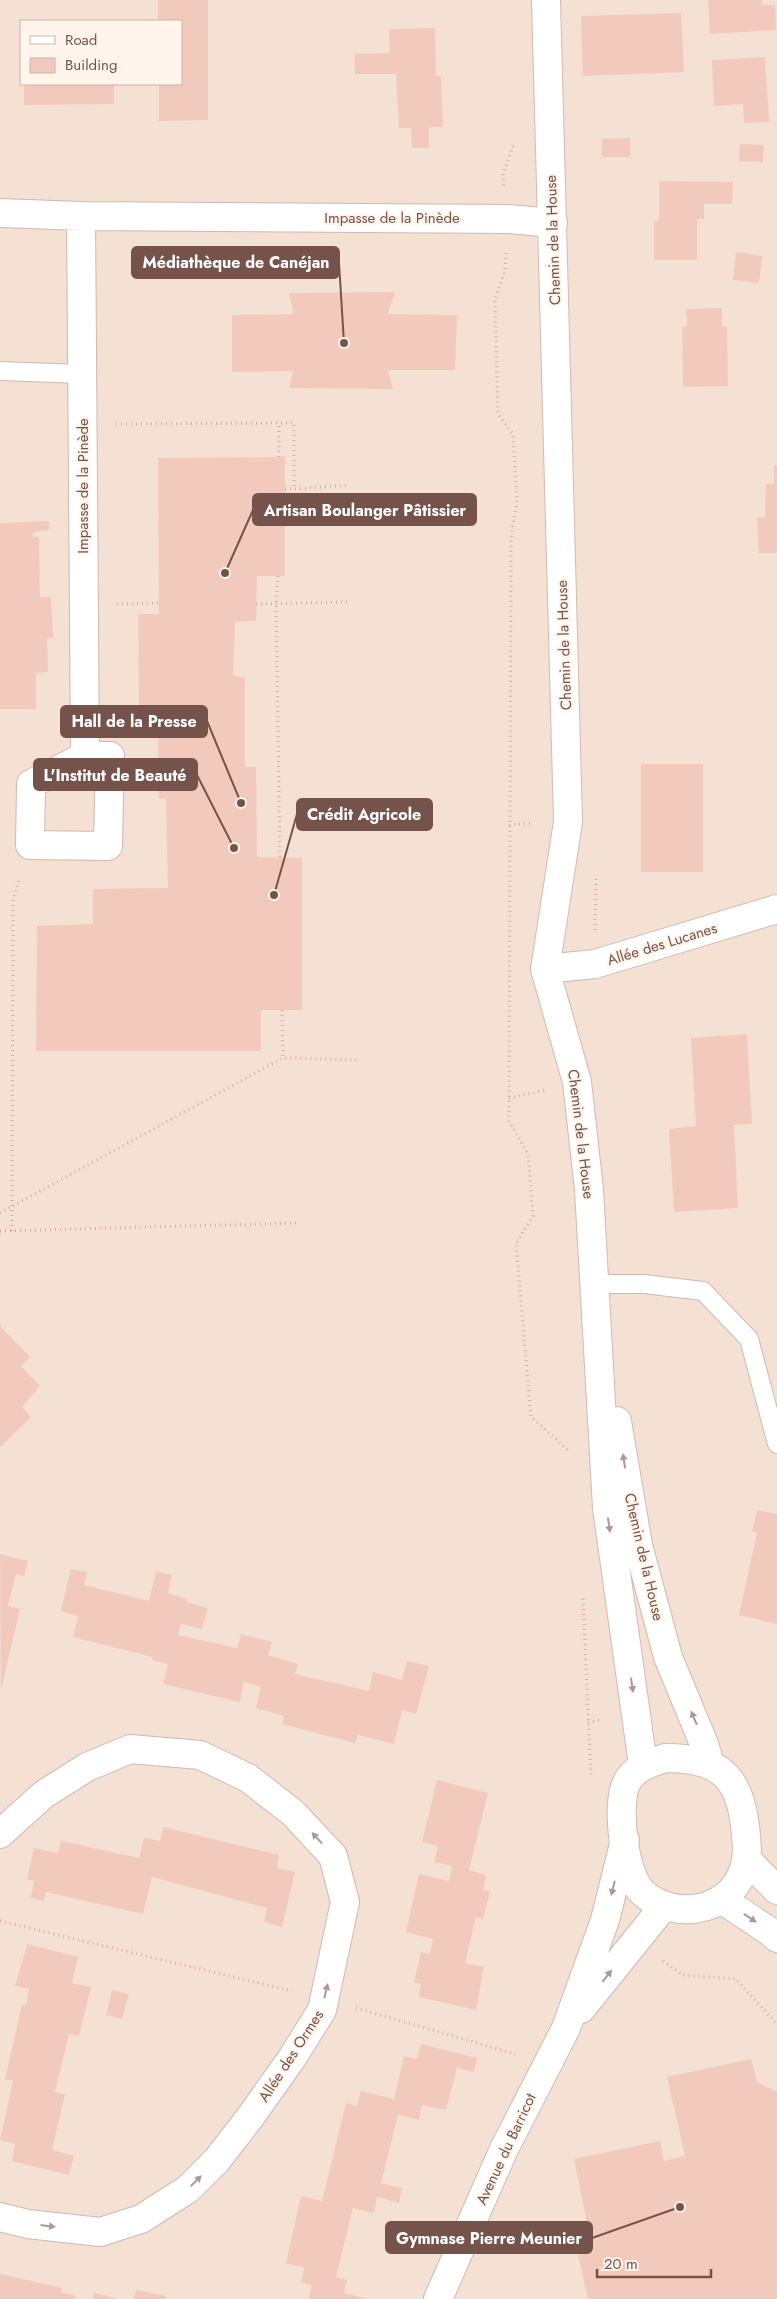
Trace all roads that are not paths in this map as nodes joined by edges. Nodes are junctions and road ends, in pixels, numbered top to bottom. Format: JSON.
{"nodes":[{"id":1,"x":546,"y":0,"type":"edge"},
{"id":2,"x":0,"y":213,"type":"edge"},
{"id":3,"x":81,"y":216,"type":"junction"},
{"id":4,"x":553,"y":223,"type":"junction"},
{"id":5,"x":0,"y":371,"type":"edge"},
{"id":6,"x":82,"y":374,"type":"junction"},
{"id":7,"x":85,"y":756,"type":"junction"},
{"id":8,"x":777,"y":909,"type":"edge"},
{"id":9,"x":545,"y":969,"type":"junction"},
{"id":10,"x":594,"y":1284,"type":"junction"},
{"id":11,"x":777,"y":1444,"type":"edge"},
{"id":12,"x":710,"y":1764,"type":"junction"},
{"id":13,"x":644,"y":1765,"type":"junction"},
{"id":14,"x":0,"y":1834,"type":"edge"},
{"id":15,"x":625,"y":1840,"type":"junction"},
{"id":16,"x":748,"y":1861,"type":"junction"},
{"id":17,"x":777,"y":1890,"type":"edge"},
{"id":18,"x":721,"y":1899,"type":"junction"},
{"id":19,"x":664,"y":1906,"type":"junction"},
{"id":20,"x":777,"y":1938,"type":"edge"},
{"id":21,"x":566,"y":2028,"type":"junction"},
{"id":22,"x":0,"y":2218,"type":"edge"},
{"id":23,"x":438,"y":2299,"type":"edge"}],
"edges":[{"from":1,"to":4,"type":"street","name":"Chemin de la House"},
{"from":2,"to":3,"type":"street","name":"Impasse de la Pinède"},
{"from":3,"to":4,"type":"street","name":"Impasse de la Pinède"},
{"from":3,"to":6,"type":"street","name":"Impasse de la Pinède"},
{"from":4,"to":9,"type":"street","name":"Chemin de la House"},
{"from":5,"to":6,"type":"lane"},
{"from":6,"to":7,"type":"street","name":"Impasse de la Pinède"},
{"from":7,"to":7,"type":"street"},
{"from":8,"to":9,"type":"street","name":"Allée des Lucanes"},
{"from":9,"to":10,"type":"street","name":"Chemin de la House"},
{"from":10,"to":11,"type":"lane"},
{"from":12,"to":10,"type":"street","name":"Chemin de la House","one_way":true},
{"from":10,"to":13,"type":"street","name":"Chemin de la House","one_way":true},
{"from":12,"to":13,"type":"street"},
{"from":12,"to":16,"type":"street"},
{"from":13,"to":15,"type":"street"},
{"from":22,"to":14,"type":"street","name":"Allée des Ormes","one_way":true},
{"from":15,"to":19,"type":"street"},
{"from":15,"to":21,"type":"street","name":"Avenue du Barricot","one_way":true},
{"from":16,"to":17,"type":"street"},
{"from":16,"to":18,"type":"street"},
{"from":18,"to":19,"type":"street"},
{"from":18,"to":20,"type":"street","one_way":true},
{"from":21,"to":19,"type":"street","name":"Avenue du Barricot","one_way":true},
{"from":21,"to":23,"type":"street","name":"Avenue du Barricot"}]}
